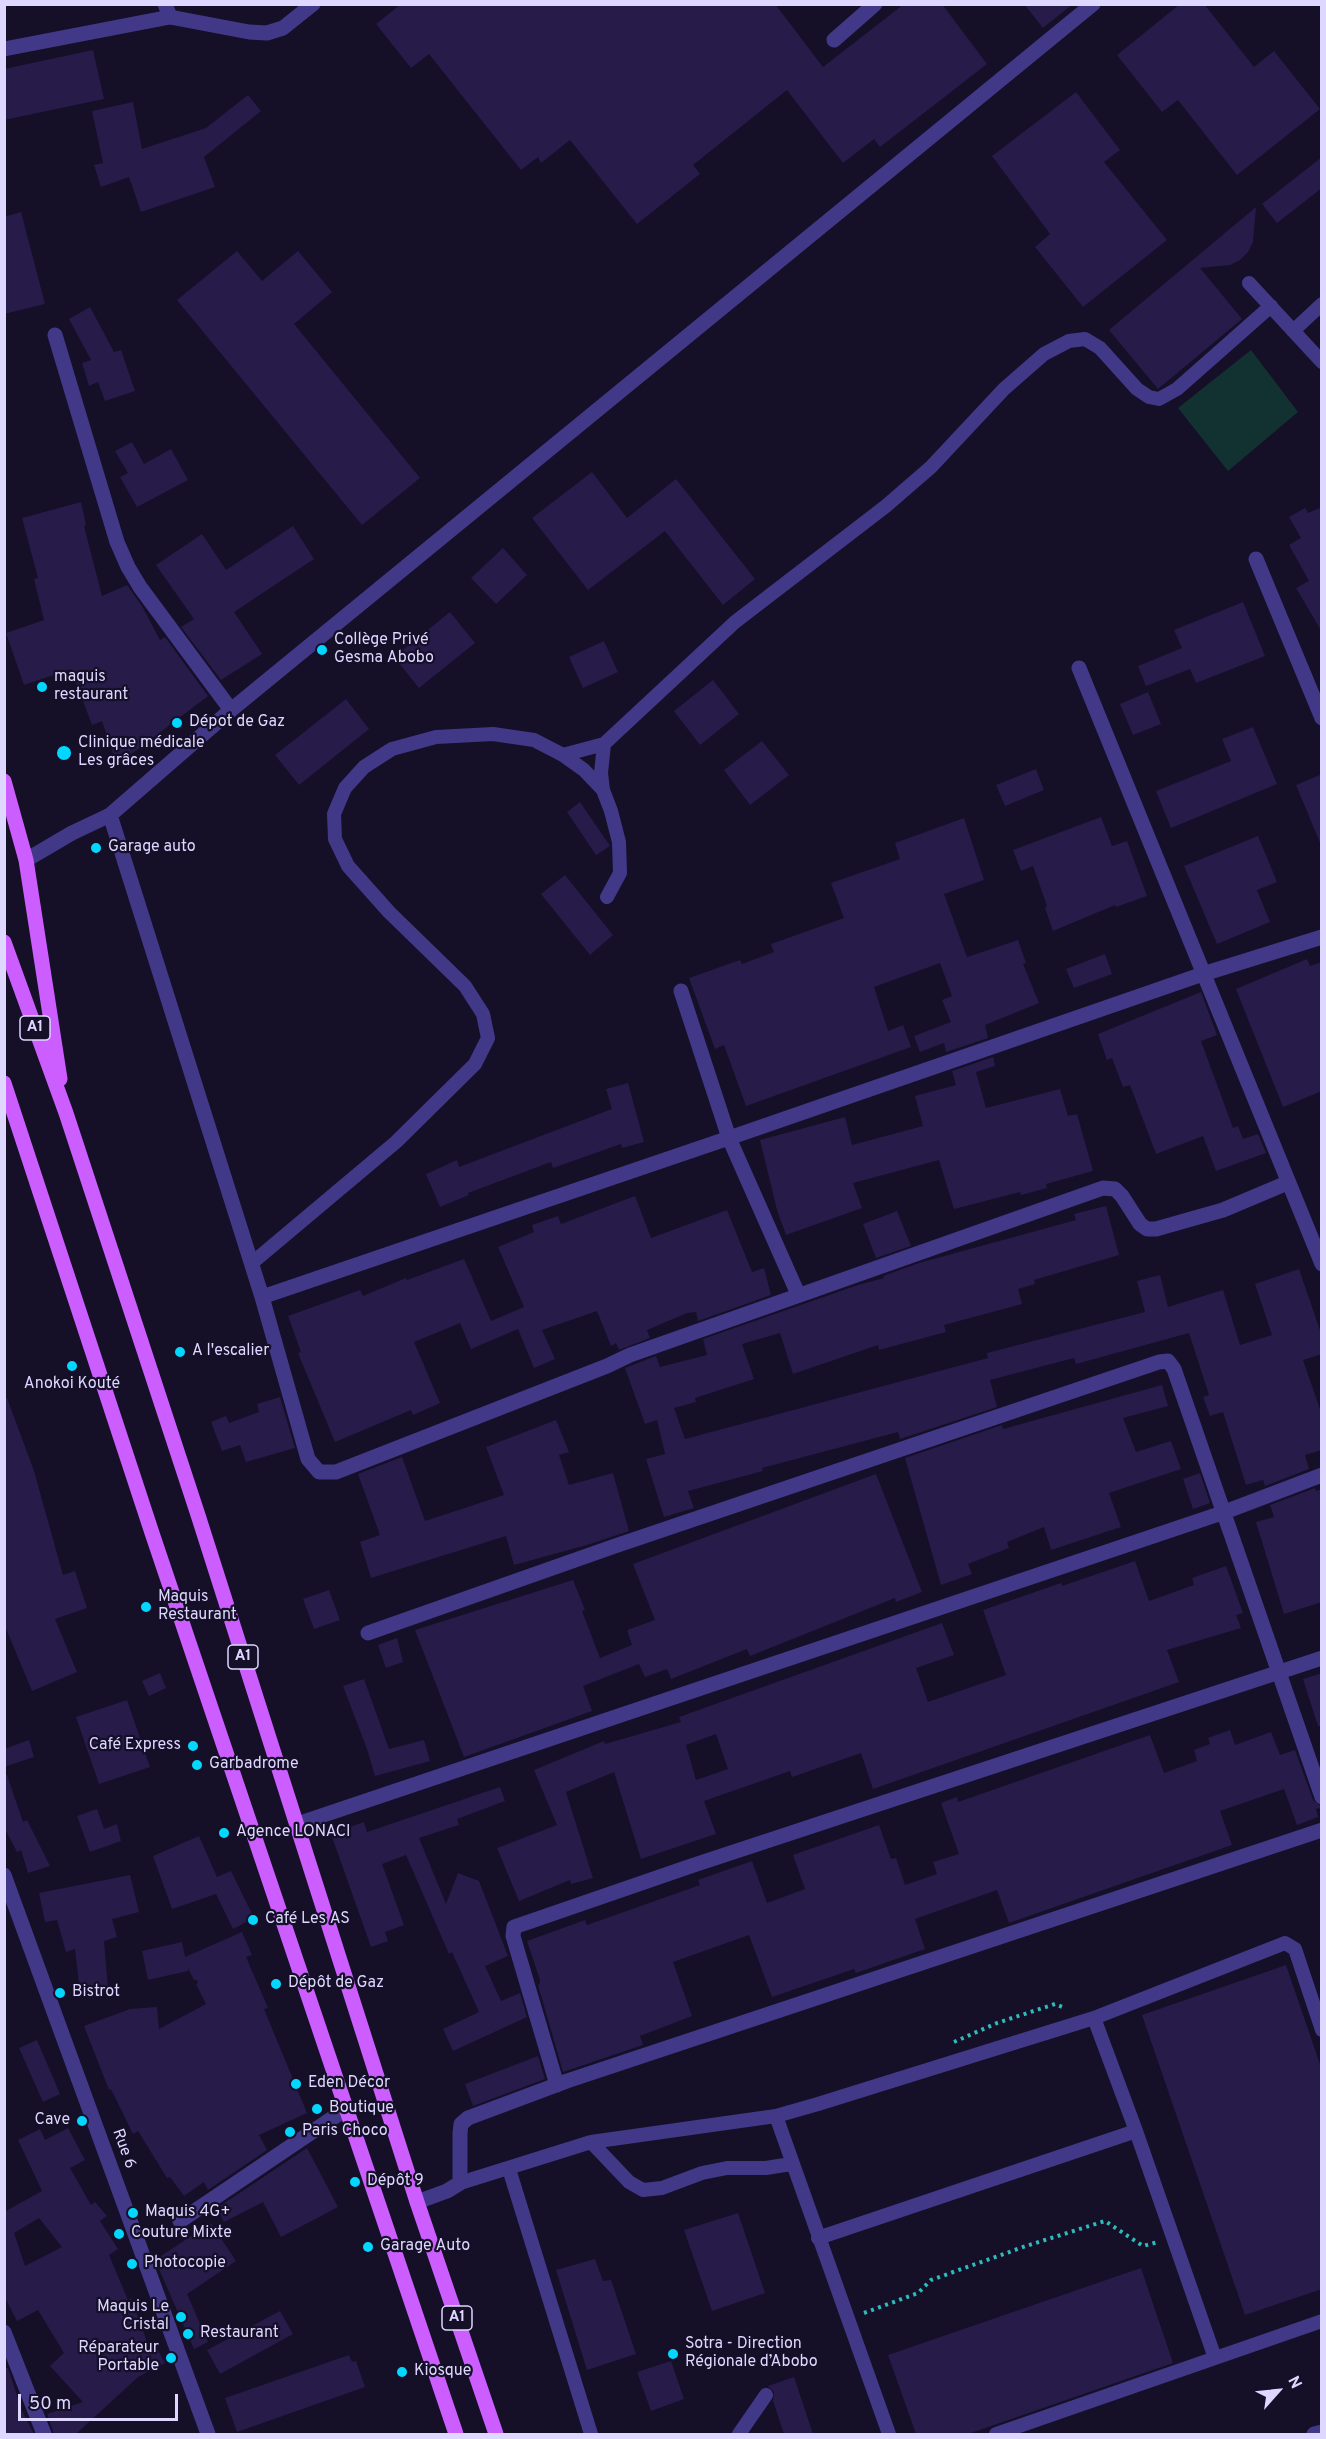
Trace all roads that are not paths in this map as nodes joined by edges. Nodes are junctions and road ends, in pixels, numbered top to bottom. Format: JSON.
{"nodes":[{"id":1,"x":313,"y":4,"type":"edge"},
{"id":2,"x":876,"y":4,"type":"edge"},
{"id":3,"x":1093,"y":4,"type":"edge"},
{"id":4,"x":167,"y":10,"type":"edge"},
{"id":5,"x":834,"y":40,"type":"dead end"},
{"id":6,"x":4,"y":50,"type":"edge"},
{"id":7,"x":1250,"y":283,"type":"dead end"},
{"id":8,"x":1322,"y":304,"type":"edge"},
{"id":9,"x":1271,"y":306,"type":"junction"},
{"id":10,"x":1293,"y":331,"type":"junction"},
{"id":11,"x":55,"y":335,"type":"dead end"},
{"id":12,"x":1322,"y":362,"type":"edge"},
{"id":13,"x":1256,"y":559,"type":"dead end"},
{"id":14,"x":1079,"y":668,"type":"dead end"},
{"id":15,"x":231,"y":710,"type":"junction"},
{"id":16,"x":1322,"y":718,"type":"edge"},
{"id":17,"x":604,"y":744,"type":"junction"},
{"id":18,"x":563,"y":755,"type":"junction"},
{"id":19,"x":4,"y":781,"type":"edge"},
{"id":20,"x":603,"y":790,"type":"junction"},
{"id":21,"x":110,"y":815,"type":"junction"},
{"id":22,"x":26,"y":860,"type":"junction"},
{"id":23,"x":607,"y":897,"type":"dead end"},
{"id":24,"x":1322,"y":937,"type":"edge"},
{"id":25,"x":4,"y":942,"type":"edge"},
{"id":26,"x":1203,"y":974,"type":"junction"},
{"id":27,"x":681,"y":991,"type":"dead end"},
{"id":28,"x":4,"y":1083,"type":"edge"},
{"id":29,"x":66,"y":1113,"type":"junction"},
{"id":30,"x":729,"y":1138,"type":"junction"},
{"id":31,"x":1287,"y":1183,"type":"junction"},
{"id":32,"x":252,"y":1263,"type":"junction"},
{"id":33,"x":1322,"y":1264,"type":"edge"},
{"id":34,"x":798,"y":1294,"type":"junction"},
{"id":35,"x":262,"y":1297,"type":"junction"},
{"id":36,"x":1322,"y":1475,"type":"edge"},
{"id":37,"x":1222,"y":1513,"type":"junction"},
{"id":38,"x":369,"y":1633,"type":"dead end"},
{"id":39,"x":1322,"y":1658,"type":"edge"},
{"id":40,"x":1278,"y":1673,"type":"junction"},
{"id":41,"x":1322,"y":1797,"type":"edge"},
{"id":42,"x":297,"y":1824,"type":"junction"},
{"id":43,"x":1322,"y":1830,"type":"edge"},
{"id":44,"x":4,"y":1875,"type":"edge"},
{"id":45,"x":1094,"y":2018,"type":"junction"},
{"id":46,"x":1322,"y":2030,"type":"edge"},
{"id":47,"x":558,"y":2085,"type":"junction"},
{"id":48,"x":346,"y":2109,"type":"junction"},
{"id":49,"x":776,"y":2116,"type":"junction"},
{"id":50,"x":1136,"y":2131,"type":"junction"},
{"id":51,"x":591,"y":2142,"type":"junction"},
{"id":52,"x":791,"y":2164,"type":"junction"},
{"id":53,"x":509,"y":2169,"type":"junction"},
{"id":54,"x":460,"y":2183,"type":"junction"},
{"id":55,"x":417,"y":2202,"type":"junction"},
{"id":56,"x":180,"y":2221,"type":"dead end"},
{"id":57,"x":818,"y":2238,"type":"junction"},
{"id":58,"x":1322,"y":2321,"type":"edge"},
{"id":59,"x":4,"y":2332,"type":"edge"},
{"id":60,"x":1215,"y":2358,"type":"junction"},
{"id":61,"x":766,"y":2395,"type":"dead end"},
{"id":62,"x":1322,"y":2432,"type":"edge"},
{"id":63,"x":44,"y":2434,"type":"edge"},
{"id":64,"x":208,"y":2434,"type":"edge"},
{"id":65,"x":456,"y":2434,"type":"edge"},
{"id":66,"x":496,"y":2434,"type":"edge"},
{"id":67,"x":591,"y":2434,"type":"edge"},
{"id":68,"x":739,"y":2434,"type":"edge"},
{"id":69,"x":889,"y":2434,"type":"edge"},
{"id":70,"x":996,"y":2434,"type":"edge"},
{"id":71,"x":1314,"y":2434,"type":"edge"}],
"edges":[{"from":1,"to":4,"type":"street"},
{"from":2,"to":5,"type":"street"},
{"from":3,"to":15,"type":"street"},
{"from":4,"to":6,"type":"street"},
{"from":7,"to":9,"type":"lane"},
{"from":8,"to":10,"type":"lane"},
{"from":9,"to":10,"type":"lane"},
{"from":9,"to":17,"type":"lane"},
{"from":10,"to":12,"type":"lane"},
{"from":11,"to":15,"type":"street"},
{"from":13,"to":16,"type":"street"},
{"from":14,"to":26,"type":"street"},
{"from":15,"to":21,"type":"street"},
{"from":17,"to":18,"type":"lane"},
{"from":17,"to":20,"type":"lane"},
{"from":18,"to":20,"type":"lane"},
{"from":18,"to":32,"type":"lane"},
{"from":19,"to":22,"type":"main road"},
{"from":20,"to":23,"type":"lane"},
{"from":21,"to":22,"type":"street"},
{"from":21,"to":32,"type":"street"},
{"from":22,"to":29,"type":"main road"},
{"from":24,"to":26,"type":"street"},
{"from":25,"to":29,"type":"main road","number":"A1"},
{"from":26,"to":30,"type":"street"},
{"from":26,"to":31,"type":"street"},
{"from":27,"to":30,"type":"street"},
{"from":28,"to":48,"type":"main road","number":"A1"},
{"from":29,"to":42,"type":"main road","number":"A1"},
{"from":30,"to":34,"type":"street"},
{"from":30,"to":35,"type":"street"},
{"from":31,"to":33,"type":"street"},
{"from":31,"to":34,"type":"street"},
{"from":32,"to":35,"type":"street"},
{"from":34,"to":35,"type":"street"},
{"from":36,"to":37,"type":"street"},
{"from":37,"to":38,"type":"street"},
{"from":37,"to":40,"type":"street"},
{"from":37,"to":42,"type":"street"},
{"from":39,"to":40,"type":"street"},
{"from":40,"to":41,"type":"street"},
{"from":40,"to":47,"type":"street"},
{"from":42,"to":55,"type":"main road","number":"A1"},
{"from":43,"to":47,"type":"street"},
{"from":44,"to":64,"type":"street","name":"Rue 6"},
{"from":45,"to":46,"type":"lane"},
{"from":45,"to":49,"type":"lane"},
{"from":45,"to":50,"type":"lane"},
{"from":47,"to":54,"type":"street"},
{"from":48,"to":56,"type":"street"},
{"from":48,"to":65,"type":"main road","number":"A1"},
{"from":49,"to":51,"type":"lane"},
{"from":49,"to":52,"type":"lane"},
{"from":50,"to":57,"type":"lane"},
{"from":50,"to":60,"type":"lane"},
{"from":51,"to":52,"type":"lane"},
{"from":51,"to":53,"type":"lane"},
{"from":52,"to":57,"type":"lane"},
{"from":53,"to":54,"type":"lane"},
{"from":53,"to":67,"type":"lane"},
{"from":54,"to":55,"type":"street"},
{"from":55,"to":66,"type":"main road","number":"A1"},
{"from":57,"to":69,"type":"lane"},
{"from":58,"to":60,"type":"lane"},
{"from":59,"to":63,"type":"street"},
{"from":60,"to":70,"type":"lane"},
{"from":61,"to":68,"type":"lane"},
{"from":62,"to":71,"type":"street"}]}
